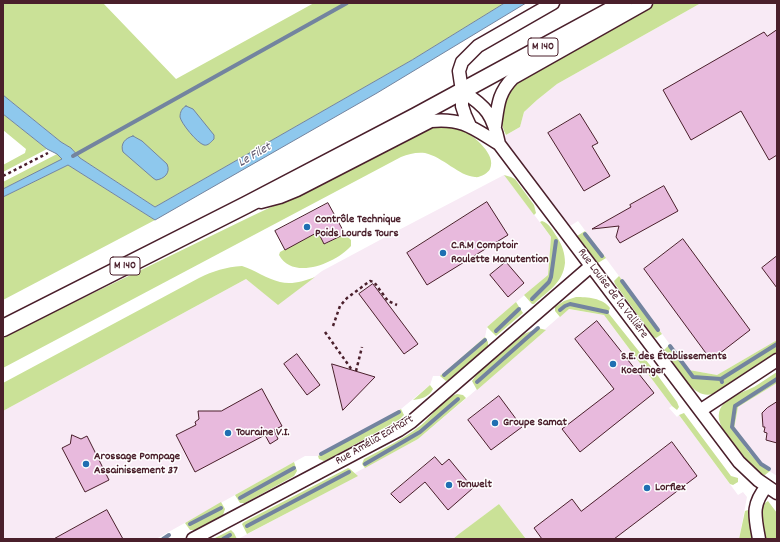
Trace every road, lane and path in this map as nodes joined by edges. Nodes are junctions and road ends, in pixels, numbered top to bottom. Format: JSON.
{"nodes":[{"id":1,"x":553,"y":3,"type":"edge"},
{"id":2,"x":624,"y":3,"type":"edge"},
{"id":3,"x":646,"y":3,"type":"edge"},
{"id":4,"x":462,"y":91,"type":"junction"},
{"id":5,"x":470,"y":126,"type":"junction"},
{"id":6,"x":495,"y":126,"type":"junction"},
{"id":7,"x":499,"y":144,"type":"junction"},
{"id":8,"x":48,"y":153,"type":"dead end"},
{"id":9,"x":3,"y":176,"type":"edge"},
{"id":10,"x":246,"y":205,"type":"junction"},
{"id":11,"x":591,"y":266,"type":"junction"},
{"id":12,"x":397,"y":305,"type":"dead end"},
{"id":13,"x":334,"y":326,"type":"dead end"},
{"id":14,"x":3,"y":328,"type":"edge"},
{"id":15,"x":325,"y":332,"type":"dead end"},
{"id":16,"x":362,"y":347,"type":"dead end"},
{"id":17,"x":777,"y":360,"type":"edge"},
{"id":18,"x":352,"y":370,"type":"dead end"},
{"id":19,"x":356,"y":371,"type":"dead end"},
{"id":20,"x":701,"y":410,"type":"junction"},
{"id":21,"x":772,"y":489,"type":"edge"},
{"id":22,"x":193,"y":539,"type":"edge"},
{"id":23,"x":759,"y":539,"type":"edge"}],
"edges":[{"from":1,"to":4,"type":"street"},
{"from":2,"to":4,"type":"main road","number":"M 140"},
{"from":3,"to":6,"type":"street","name":"Rue Louise de la Vallière"},
{"from":4,"to":5,"type":"street"},
{"from":4,"to":6,"type":"street","name":"Rue Louise de la Vallière"},
{"from":4,"to":10,"type":"main road","number":"M 140"},
{"from":5,"to":7,"type":"street","name":"Rue Louise de la Vallière"},
{"from":5,"to":10,"type":"street","name":"Rue Louise de la Vallière"},
{"from":6,"to":7,"type":"street","name":"Rue Louise de la Vallière"},
{"from":7,"to":11,"type":"street","name":"Rue Louise de la Vallière"},
{"from":8,"to":9,"type":"path"},
{"from":10,"to":14,"type":"main road","number":"M 140"},
{"from":11,"to":20,"type":"street","name":"Rue Louise de la Vallière"},
{"from":11,"to":22,"type":"street","name":"Rue Amélia Earhart"},
{"from":12,"to":13,"type":"path"},
{"from":15,"to":18,"type":"path"},
{"from":16,"to":19,"type":"path"},
{"from":17,"to":20,"type":"street"},
{"from":20,"to":21,"type":"street","name":"Rue Louise de la Vallière"},
{"from":21,"to":23,"type":"street"}]}
